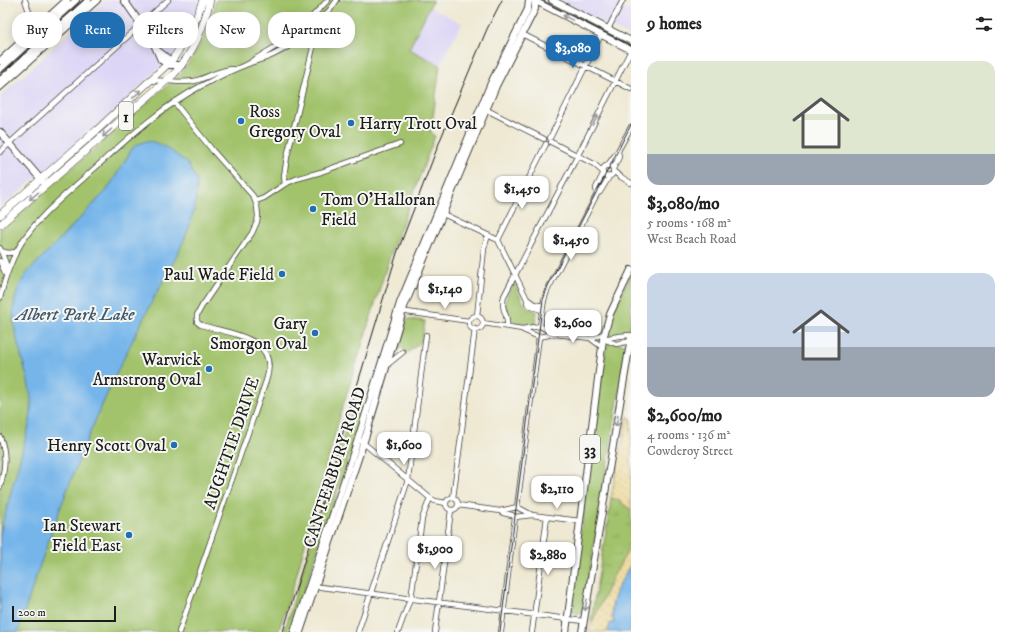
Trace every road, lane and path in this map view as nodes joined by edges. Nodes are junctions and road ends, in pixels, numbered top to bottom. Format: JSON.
{"nodes":[{"id":1,"x":25,"y":0,"type":"edge"},
{"id":2,"x":67,"y":0,"type":"edge"},
{"id":3,"x":76,"y":0,"type":"edge"},
{"id":4,"x":88,"y":0,"type":"edge"},
{"id":5,"x":96,"y":0,"type":"edge"},
{"id":6,"x":124,"y":0,"type":"edge"},
{"id":7,"x":168,"y":0,"type":"edge"},
{"id":8,"x":203,"y":0,"type":"edge"},
{"id":9,"x":210,"y":0,"type":"edge"},
{"id":10,"x":215,"y":0,"type":"edge"},
{"id":11,"x":328,"y":0,"type":"edge"},
{"id":12,"x":337,"y":0,"type":"edge"},
{"id":13,"x":533,"y":0,"type":"edge"},
{"id":14,"x":552,"y":0,"type":"edge"},
{"id":15,"x":623,"y":0,"type":"edge"},
{"id":16,"x":29,"y":12,"type":"edge"},
{"id":17,"x":54,"y":12,"type":"edge"},
{"id":18,"x":155,"y":12,"type":"edge"},
{"id":19,"x":317,"y":12,"type":"edge"},
{"id":20,"x":328,"y":12,"type":"edge"},
{"id":21,"x":62,"y":13,"type":"edge"},
{"id":22,"x":133,"y":13,"type":"edge"},
{"id":23,"x":608,"y":29,"type":"junction"},
{"id":24,"x":133,"y":32,"type":"edge"},
{"id":25,"x":202,"y":32,"type":"junction"},
{"id":26,"x":522,"y":34,"type":"junction"},
{"id":27,"x":601,"y":34,"type":"junction"},
{"id":28,"x":631,"y":41,"type":"edge"},
{"id":29,"x":14,"y":48,"type":"edge"},
{"id":30,"x":23,"y":48,"type":"edge"},
{"id":31,"x":156,"y":48,"type":"edge"},
{"id":32,"x":274,"y":48,"type":"edge"},
{"id":33,"x":285,"y":48,"type":"edge"},
{"id":34,"x":313,"y":48,"type":"edge"},
{"id":35,"x":631,"y":50,"type":"edge"},
{"id":36,"x":0,"y":61,"type":"edge"},
{"id":37,"x":169,"y":63,"type":"junction"},
{"id":38,"x":249,"y":63,"type":"junction"},
{"id":39,"x":182,"y":65,"type":"junction"},
{"id":40,"x":586,"y":66,"type":"junction"},
{"id":41,"x":0,"y":69,"type":"edge"},
{"id":42,"x":236,"y":69,"type":"junction"},
{"id":43,"x":0,"y":80,"type":"edge"},
{"id":44,"x":169,"y":80,"type":"junction"},
{"id":45,"x":150,"y":81,"type":"junction"},
{"id":46,"x":615,"y":81,"type":"junction"},
{"id":47,"x":0,"y":87,"type":"edge"},
{"id":48,"x":631,"y":89,"type":"edge"},
{"id":49,"x":174,"y":102,"type":"junction"},
{"id":50,"x":484,"y":108,"type":"junction"},
{"id":51,"x":631,"y":127,"type":"edge"},
{"id":52,"x":0,"y":132,"type":"edge"},
{"id":53,"x":544,"y":139,"type":"junction"},
{"id":54,"x":551,"y":140,"type":"junction"},
{"id":55,"x":10,"y":143,"type":"junction"},
{"id":56,"x":400,"y":144,"type":"dead end"},
{"id":57,"x":546,"y":144,"type":"junction"},
{"id":58,"x":0,"y":152,"type":"edge"},
{"id":59,"x":618,"y":152,"type":"junction"},
{"id":60,"x":578,"y":155,"type":"junction"},
{"id":61,"x":594,"y":164,"type":"junction"},
{"id":62,"x":606,"y":166,"type":"junction"},
{"id":63,"x":54,"y":168,"type":"junction"},
{"id":64,"x":613,"y":170,"type":"junction"},
{"id":65,"x":603,"y":173,"type":"junction"},
{"id":66,"x":60,"y":174,"type":"junction"},
{"id":67,"x":609,"y":176,"type":"junction"},
{"id":68,"x":620,"y":178,"type":"junction"},
{"id":69,"x":41,"y":179,"type":"junction"},
{"id":70,"x":631,"y":183,"type":"edge"},
{"id":71,"x":285,"y":184,"type":"junction"},
{"id":72,"x":46,"y":186,"type":"junction"},
{"id":73,"x":597,"y":194,"type":"junction"},
{"id":74,"x":256,"y":201,"type":"junction"},
{"id":75,"x":441,"y":212,"type":"junction"},
{"id":76,"x":0,"y":215,"type":"edge"},
{"id":77,"x":0,"y":225,"type":"edge"},
{"id":78,"x":488,"y":235,"type":"junction"},
{"id":79,"x":498,"y":240,"type":"junction"},
{"id":80,"x":1,"y":250,"type":"edge"},
{"id":81,"x":16,"y":252,"type":"junction"},
{"id":82,"x":0,"y":261,"type":"edge"},
{"id":83,"x":8,"y":269,"type":"junction"},
{"id":84,"x":631,"y":270,"type":"edge"},
{"id":85,"x":6,"y":275,"type":"junction"},
{"id":86,"x":515,"y":276,"type":"junction"},
{"id":87,"x":0,"y":298,"type":"edge"},
{"id":88,"x":543,"y":308,"type":"junction"},
{"id":89,"x":400,"y":311,"type":"junction"},
{"id":90,"x":477,"y":316,"type":"junction"},
{"id":91,"x":469,"y":321,"type":"junction"},
{"id":92,"x":483,"y":323,"type":"junction"},
{"id":93,"x":507,"y":327,"type":"junction"},
{"id":94,"x":540,"y":328,"type":"junction"},
{"id":95,"x":475,"y":329,"type":"junction"},
{"id":96,"x":522,"y":329,"type":"junction"},
{"id":97,"x":555,"y":334,"type":"junction"},
{"id":98,"x":426,"y":335,"type":"dead end"},
{"id":99,"x":539,"y":335,"type":"junction"},
{"id":100,"x":604,"y":336,"type":"junction"},
{"id":101,"x":590,"y":338,"type":"junction"},
{"id":102,"x":631,"y":339,"type":"edge"},
{"id":103,"x":602,"y":347,"type":"junction"},
{"id":104,"x":403,"y":352,"type":"dead end"},
{"id":105,"x":387,"y":365,"type":"junction"},
{"id":106,"x":0,"y":437,"type":"edge"},
{"id":107,"x":361,"y":441,"type":"junction"},
{"id":108,"x":408,"y":480,"type":"junction"},
{"id":109,"x":0,"y":487,"type":"edge"},
{"id":110,"x":430,"y":498,"type":"junction"},
{"id":111,"x":453,"y":498,"type":"junction"},
{"id":112,"x":446,"y":503,"type":"junction"},
{"id":113,"x":458,"y":505,"type":"junction"},
{"id":114,"x":517,"y":508,"type":"junction"},
{"id":115,"x":451,"y":510,"type":"junction"},
{"id":116,"x":500,"y":511,"type":"junction"},
{"id":117,"x":532,"y":515,"type":"junction"},
{"id":118,"x":516,"y":516,"type":"junction"},
{"id":119,"x":547,"y":517,"type":"junction"},
{"id":120,"x":580,"y":521,"type":"junction"},
{"id":121,"x":312,"y":586,"type":"junction"},
{"id":122,"x":370,"y":594,"type":"junction"},
{"id":123,"x":410,"y":599,"type":"junction"},
{"id":124,"x":439,"y":602,"type":"junction"},
{"id":125,"x":503,"y":611,"type":"junction"},
{"id":126,"x":534,"y":615,"type":"junction"},
{"id":127,"x":567,"y":619,"type":"junction"},
{"id":128,"x":583,"y":621,"type":"junction"},
{"id":129,"x":179,"y":632,"type":"edge"},
{"id":130,"x":294,"y":632,"type":"edge"},
{"id":131,"x":300,"y":632,"type":"edge"},
{"id":132,"x":358,"y":632,"type":"edge"},
{"id":133,"x":398,"y":632,"type":"edge"},
{"id":134,"x":435,"y":632,"type":"edge"},
{"id":135,"x":500,"y":632,"type":"edge"},
{"id":136,"x":532,"y":632,"type":"edge"},
{"id":137,"x":566,"y":632,"type":"edge"},
{"id":138,"x":582,"y":632,"type":"edge"}],
"edges":[{"from":1,"to":16,"type":"street"},
{"from":2,"to":17,"type":"main road"},
{"from":3,"to":21,"type":"main road"},
{"from":4,"to":43,"type":"main road"},
{"from":5,"to":47,"type":"main road"},
{"from":6,"to":22,"type":"main road"},
{"from":7,"to":18,"type":"street"},
{"from":8,"to":37,"type":"highway","number":"1"},
{"from":9,"to":25,"type":"highway","number":"1"},
{"from":10,"to":25,"type":"highway"},
{"from":11,"to":19,"type":"street"},
{"from":12,"to":20,"type":"street"},
{"from":13,"to":26,"type":"main road","name":"CANTERBURY ROAD"},
{"from":27,"to":13,"type":"main road","one_way":true},
{"from":13,"to":50,"type":"main road","name":"CANTERBURY ROAD"},
{"from":14,"to":23,"type":"main road"},
{"from":15,"to":23,"type":"street"},
{"from":23,"to":28,"type":"main road"},
{"from":24,"to":55,"type":"street"},
{"from":25,"to":39,"type":"highway","number":"1"},
{"from":26,"to":40,"type":"street"},
{"from":26,"to":50,"type":"main road","name":"CANTERBURY ROAD"},
{"from":27,"to":35,"type":"main road"},
{"from":27,"to":40,"type":"street"},
{"from":29,"to":36,"type":"main road"},
{"from":30,"to":41,"type":"main road"},
{"from":31,"to":37,"type":"main road"},
{"from":32,"to":38,"type":"street"},
{"from":33,"to":38,"type":"street"},
{"from":34,"to":71,"type":"street"},
{"from":35,"to":46,"type":"street"},
{"from":37,"to":39,"type":"main road"},
{"from":37,"to":45,"type":"highway","number":"1"},
{"from":38,"to":42,"type":"street"},
{"from":39,"to":44,"type":"highway","number":"1"},
{"from":40,"to":46,"type":"street"},
{"from":40,"to":54,"type":"street"},
{"from":42,"to":44,"type":"street"},
{"from":42,"to":49,"type":"street"},
{"from":44,"to":45,"type":"street"},
{"from":44,"to":66,"type":"highway","number":"1","one_way":true},
{"from":63,"to":45,"type":"highway","number":"1","one_way":true},
{"from":46,"to":48,"type":"street"},
{"from":60,"to":46,"type":"street","one_way":true},
{"from":49,"to":74,"type":"street"},
{"from":49,"to":81,"type":"street"},
{"from":50,"to":53,"type":"street"},
{"from":50,"to":75,"type":"main road","name":"CANTERBURY ROAD"},
{"from":51,"to":59,"type":"street"},
{"from":52,"to":55,"type":"main road"},
{"from":53,"to":54,"type":"street"},
{"from":53,"to":57,"type":"street"},
{"from":54,"to":57,"type":"street"},
{"from":54,"to":60,"type":"street"},
{"from":55,"to":58,"type":"street"},
{"from":55,"to":69,"type":"main road"},
{"from":56,"to":71,"type":"street"},
{"from":57,"to":79,"type":"street"},
{"from":59,"to":62,"type":"street"},
{"from":59,"to":64,"type":"street"},
{"from":60,"to":61,"type":"street"},
{"from":60,"to":86,"type":"street"},
{"from":61,"to":62,"type":"street"},
{"from":61,"to":65,"type":"street"},
{"from":62,"to":64,"type":"street"},
{"from":62,"to":65,"type":"street"},
{"from":63,"to":66,"type":"highway"},
{"from":63,"to":69,"type":"highway","number":"1"},
{"from":64,"to":67,"type":"street"},
{"from":64,"to":68,"type":"street"},
{"from":65,"to":67,"type":"street"},
{"from":65,"to":73,"type":"street"},
{"from":66,"to":72,"type":"highway","number":"1"},
{"from":67,"to":68,"type":"street"},
{"from":67,"to":73,"type":"street"},
{"from":68,"to":70,"type":"street"},
{"from":69,"to":72,"type":"main road"},
{"from":69,"to":76,"type":"highway","number":"1"},
{"from":71,"to":74,"type":"street"},
{"from":72,"to":77,"type":"highway","number":"1","one_way":true},
{"from":73,"to":88,"type":"street"},
{"from":74,"to":129,"type":"street","name":"AUGHTIE DRIVE"},
{"from":75,"to":78,"type":"street"},
{"from":75,"to":89,"type":"main road","name":"CANTERBURY ROAD"},
{"from":78,"to":79,"type":"street"},
{"from":78,"to":90,"type":"street"},
{"from":79,"to":86,"type":"street"},
{"from":80,"to":81,"type":"street"},
{"from":80,"to":83,"type":"street"},
{"from":81,"to":83,"type":"street"},
{"from":82,"to":85,"type":"street"},
{"from":83,"to":85,"type":"street"},
{"from":84,"to":100,"type":"main road","number":"33"},
{"from":85,"to":87,"type":"street"},
{"from":86,"to":88,"type":"street"},
{"from":86,"to":93,"type":"street"},
{"from":88,"to":94,"type":"street"},
{"from":89,"to":91,"type":"street"},
{"from":89,"to":105,"type":"main road","name":"CANTERBURY ROAD"},
{"from":89,"to":107,"type":"main road","name":"CANTERBURY ROAD"},
{"from":90,"to":91,"type":"street"},
{"from":90,"to":92,"type":"street"},
{"from":91,"to":95,"type":"street"},
{"from":92,"to":93,"type":"street"},
{"from":92,"to":95,"type":"street"},
{"from":93,"to":96,"type":"street"},
{"from":94,"to":96,"type":"street"},
{"from":94,"to":97,"type":"street"},
{"from":94,"to":99,"type":"street"},
{"from":94,"to":99,"type":"street"},
{"from":95,"to":111,"type":"street"},
{"from":96,"to":99,"type":"street"},
{"from":97,"to":99,"type":"street"},
{"from":97,"to":101,"type":"street"},
{"from":98,"to":108,"type":"street"},
{"from":99,"to":114,"type":"street"},
{"from":100,"to":101,"type":"street"},
{"from":100,"to":102,"type":"street"},
{"from":100,"to":102,"type":"street"},
{"from":100,"to":103,"type":"main road","number":"33"},
{"from":101,"to":103,"type":"street"},
{"from":102,"to":128,"type":"main road","number":"33","one_way":true},
{"from":103,"to":120,"type":"main road","number":"33"},
{"from":104,"to":105,"type":"street"},
{"from":105,"to":107,"type":"main road","name":"CANTERBURY ROAD"},
{"from":106,"to":109,"type":"street"},
{"from":107,"to":108,"type":"street"},
{"from":107,"to":121,"type":"main road","name":"CANTERBURY ROAD"},
{"from":108,"to":110,"type":"street"},
{"from":108,"to":122,"type":"street"},
{"from":110,"to":112,"type":"street"},
{"from":110,"to":123,"type":"street"},
{"from":111,"to":112,"type":"street"},
{"from":111,"to":113,"type":"street"},
{"from":112,"to":115,"type":"street"},
{"from":113,"to":115,"type":"street"},
{"from":113,"to":116,"type":"street"},
{"from":114,"to":116,"type":"street"},
{"from":114,"to":117,"type":"street"},
{"from":114,"to":118,"type":"street"},
{"from":114,"to":118,"type":"street"},
{"from":115,"to":124,"type":"street"},
{"from":116,"to":118,"type":"street"},
{"from":117,"to":118,"type":"street"},
{"from":117,"to":119,"type":"street"},
{"from":118,"to":125,"type":"street"},
{"from":119,"to":120,"type":"street"},
{"from":119,"to":126,"type":"street"},
{"from":120,"to":127,"type":"main road","number":"33"},
{"from":121,"to":122,"type":"street"},
{"from":121,"to":130,"type":"main road","name":"CANTERBURY ROAD"},
{"from":121,"to":131,"type":"main road","name":"CANTERBURY ROAD"},
{"from":122,"to":123,"type":"street"},
{"from":122,"to":132,"type":"street"},
{"from":123,"to":124,"type":"street"},
{"from":123,"to":133,"type":"street"},
{"from":124,"to":125,"type":"street"},
{"from":124,"to":134,"type":"street"},
{"from":125,"to":126,"type":"street"},
{"from":125,"to":135,"type":"street"},
{"from":126,"to":127,"type":"street"},
{"from":126,"to":136,"type":"street"},
{"from":127,"to":128,"type":"street"},
{"from":127,"to":137,"type":"main road","number":"33"},
{"from":128,"to":138,"type":"main road","number":"33"}]}
